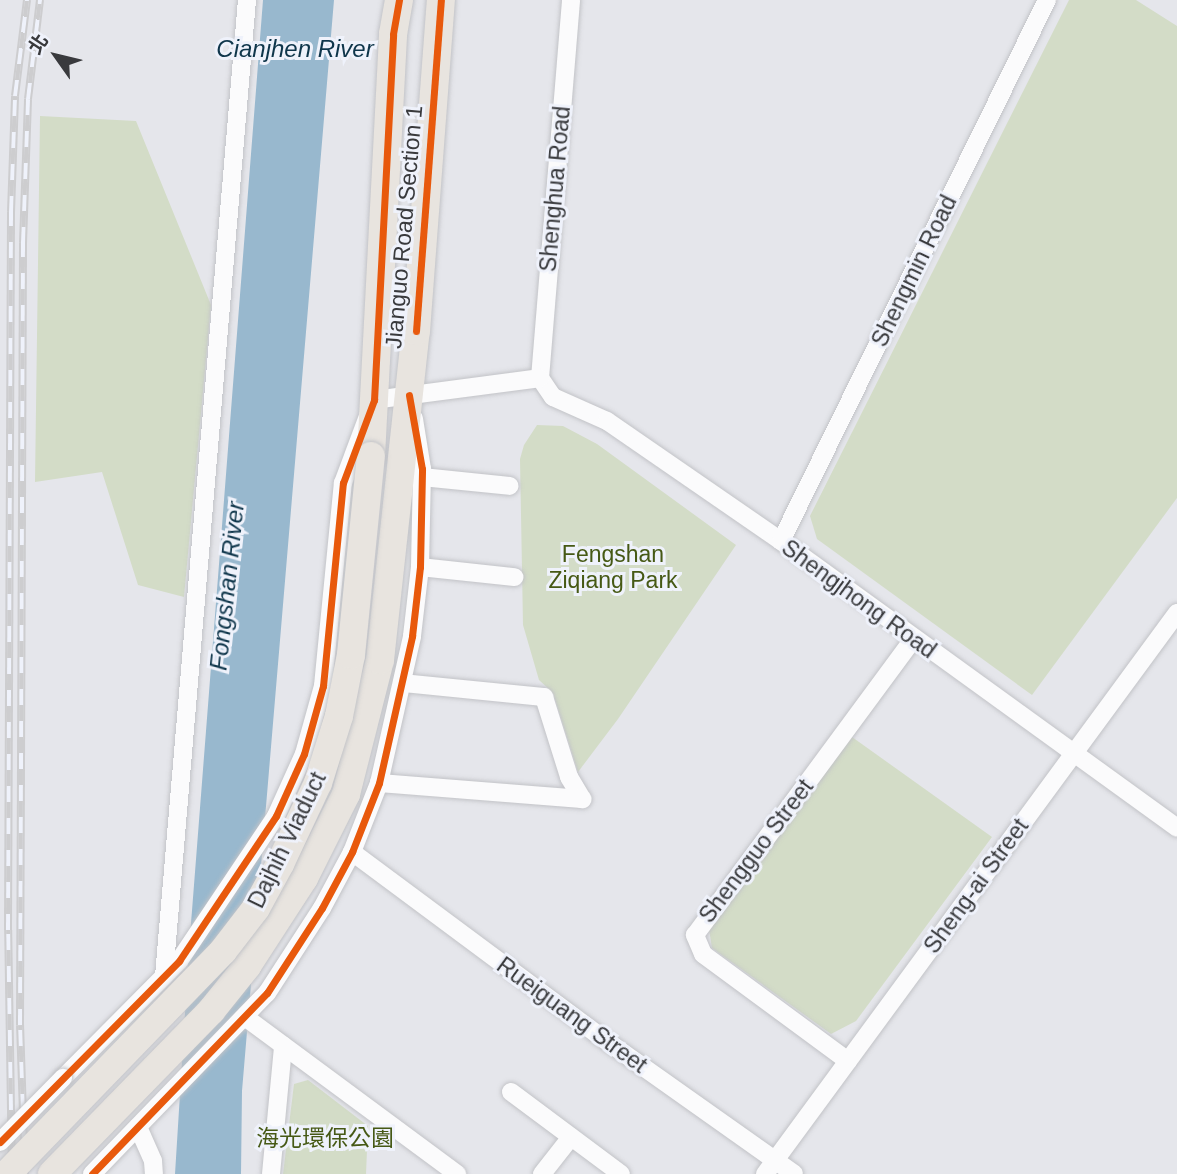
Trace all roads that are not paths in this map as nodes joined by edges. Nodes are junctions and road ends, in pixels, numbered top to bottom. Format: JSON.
{"nodes":[{"id":1,"x":247,"y":0,"type":"edge"},
{"id":2,"x":399,"y":0,"type":"edge"},
{"id":3,"x":441,"y":0,"type":"edge"},
{"id":4,"x":571,"y":0,"type":"edge"},
{"id":5,"x":1046,"y":0,"type":"edge"},
{"id":6,"x":540,"y":378,"type":"junction"},
{"id":7,"x":409,"y":395,"type":"junction"},
{"id":8,"x":374,"y":400,"type":"junction"},
{"id":9,"x":370,"y":456,"type":"joint"},
{"id":10,"x":402,"y":457,"type":"joint"},
{"id":11,"x":422,"y":477,"type":"junction"},
{"id":12,"x":510,"y":486,"type":"dead end"},
{"id":13,"x":781,"y":541,"type":"junction"},
{"id":14,"x":419,"y":567,"type":"junction"},
{"id":15,"x":514,"y":577,"type":"dead end"},
{"id":16,"x":1177,"y":614,"type":"edge"},
{"id":17,"x":913,"y":639,"type":"junction"},
{"id":18,"x":403,"y":683,"type":"junction"},
{"id":19,"x":1072,"y":754,"type":"junction"},
{"id":20,"x":379,"y":783,"type":"junction"},
{"id":21,"x":1177,"y":828,"type":"edge"},
{"id":22,"x":352,"y":852,"type":"junction"},
{"id":23,"x":164,"y":976,"type":"junction"},
{"id":24,"x":240,"y":1022,"type":"junction"},
{"id":25,"x":284,"y":1046,"type":"junction"},
{"id":26,"x":848,"y":1061,"type":"junction"},
{"id":27,"x":511,"y":1092,"type":"dead end"},
{"id":28,"x":138,"y":1127,"type":"junction"},
{"id":29,"x":571,"y":1137,"type":"junction"},
{"id":30,"x":0,"y":1142,"type":"edge"},
{"id":31,"x":770,"y":1167,"type":"edge"},
{"id":32,"x":7,"y":1174,"type":"edge"},
{"id":33,"x":52,"y":1174,"type":"edge"},
{"id":34,"x":92,"y":1174,"type":"edge"},
{"id":35,"x":154,"y":1174,"type":"edge"},
{"id":36,"x":271,"y":1174,"type":"edge"},
{"id":37,"x":457,"y":1174,"type":"edge"},
{"id":38,"x":541,"y":1174,"type":"edge"},
{"id":39,"x":621,"y":1174,"type":"edge"},
{"id":40,"x":794,"y":1174,"type":"edge"}],
"edges":[{"from":1,"to":23,"type":"street"},
{"from":2,"to":8,"type":"main road","name":"Jianguo Road Section 1"},
{"from":3,"to":7,"type":"main road","name":"Jianguo Road Section 1"},
{"from":4,"to":6,"type":"street","name":"Shenghua Road"},
{"from":5,"to":13,"type":"street","name":"Shengmin Road"},
{"from":6,"to":7,"type":"street"},
{"from":6,"to":13,"type":"street","name":"Shengjhong Road"},
{"from":7,"to":8,"type":"street"},
{"from":7,"to":10,"type":"main road","name":"Jianguo Road Section 1"},
{"from":7,"to":11,"type":"street"},
{"from":8,"to":9,"type":"main road","name":"Jianguo Road Section 1"},
{"from":8,"to":23,"type":"street"},
{"from":9,"to":32,"type":"main road","name":"Dajhih Viaduct","bridge":true},
{"from":10,"to":33,"type":"main road","name":"Dajhih Viaduct"},
{"from":11,"to":12,"type":"street"},
{"from":11,"to":14,"type":"street"},
{"from":13,"to":17,"type":"street","name":"Shengjhong Road"},
{"from":14,"to":15,"type":"street"},
{"from":14,"to":18,"type":"street"},
{"from":16,"to":19,"type":"street","name":"Sheng-ai Street"},
{"from":17,"to":19,"type":"street","name":"Shengjhong Road"},
{"from":17,"to":26,"type":"street","name":"Shengguo Street"},
{"from":18,"to":20,"type":"street"},
{"from":18,"to":20,"type":"street"},
{"from":19,"to":21,"type":"street","name":"Shengjhong Road"},
{"from":19,"to":26,"type":"street","name":"Sheng-ai Street"},
{"from":20,"to":22,"type":"street"},
{"from":22,"to":24,"type":"street"},
{"from":22,"to":31,"type":"street","name":"Rueiguang Street"},
{"from":23,"to":30,"type":"street","bridge":true},
{"from":24,"to":25,"type":"street"},
{"from":24,"to":28,"type":"street"},
{"from":25,"to":36,"type":"street"},
{"from":25,"to":37,"type":"street"},
{"from":26,"to":31,"type":"street","name":"Sheng-ai Street"},
{"from":27,"to":29,"type":"street"},
{"from":28,"to":34,"type":"street"},
{"from":28,"to":35,"type":"street"},
{"from":29,"to":38,"type":"street"},
{"from":29,"to":39,"type":"street"},
{"from":31,"to":40,"type":"street","name":"Rueiguang Street"}]}
